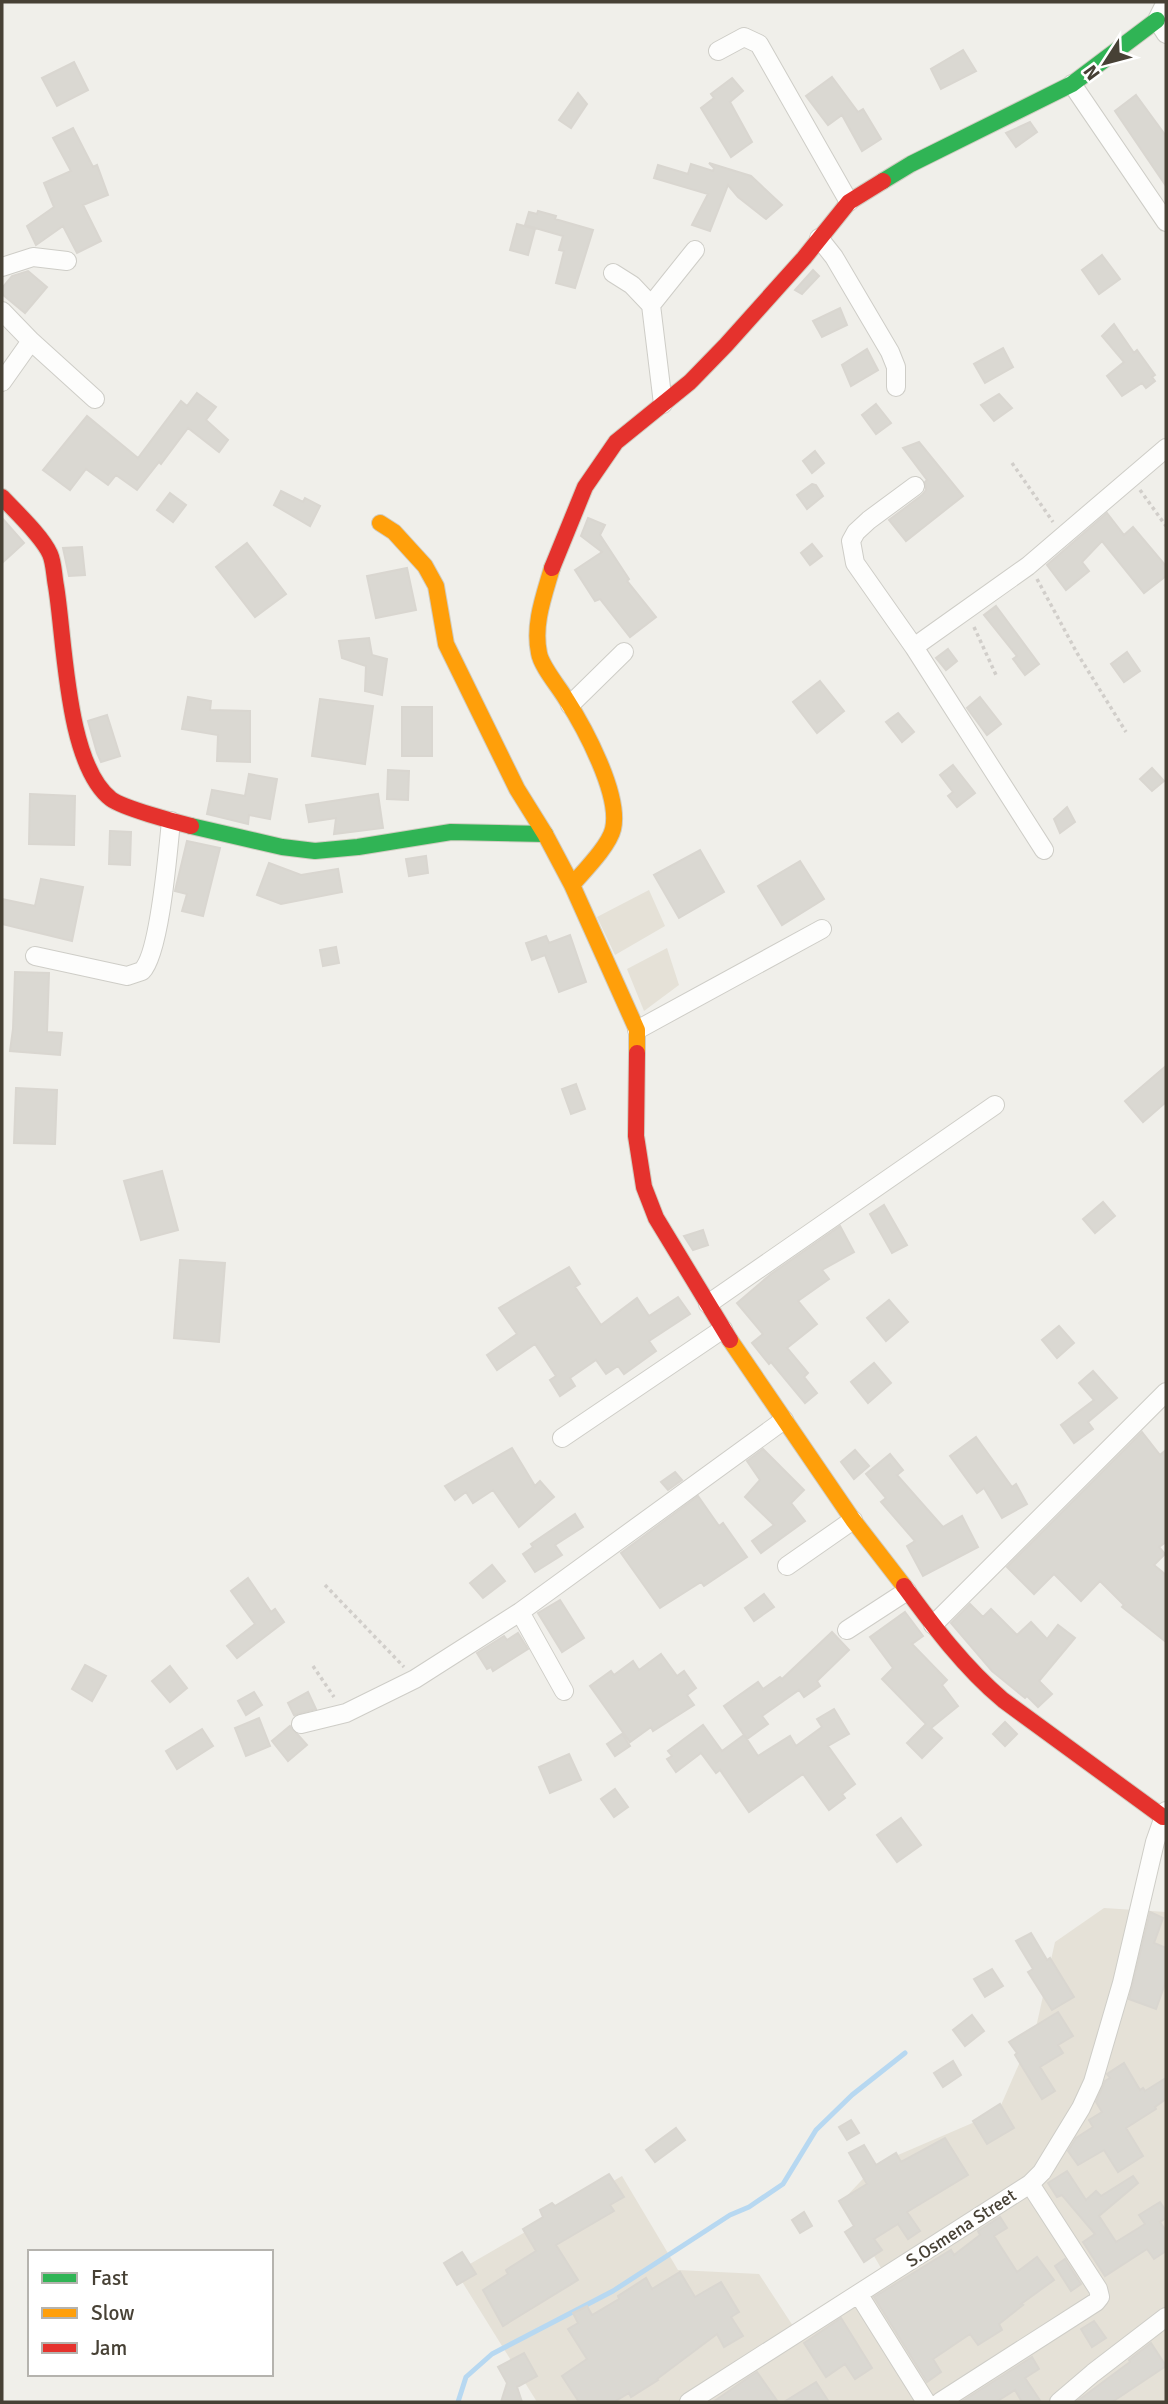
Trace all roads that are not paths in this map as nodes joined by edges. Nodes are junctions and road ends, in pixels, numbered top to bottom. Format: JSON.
{"nodes":[{"id":1,"x":1166,"y":2,"type":"edge"},
{"id":2,"x":1162,"y":27,"type":"edge"},
{"id":3,"x":718,"y":51,"type":"dead end"},
{"id":4,"x":1072,"y":84,"type":"junction"},
{"id":5,"x":849,"y":202,"type":"junction"},
{"id":6,"x":1166,"y":222,"type":"edge"},
{"id":7,"x":819,"y":238,"type":"junction"},
{"id":8,"x":695,"y":250,"type":"dead end"},
{"id":9,"x":67,"y":261,"type":"dead end"},
{"id":10,"x":2,"y":267,"type":"edge"},
{"id":11,"x":613,"y":273,"type":"dead end"},
{"id":12,"x":652,"y":305,"type":"junction"},
{"id":13,"x":2,"y":311,"type":"edge"},
{"id":14,"x":31,"y":341,"type":"junction"},
{"id":15,"x":2,"y":382,"type":"edge"},
{"id":16,"x":896,"y":387,"type":"dead end"},
{"id":17,"x":95,"y":399,"type":"dead end"},
{"id":18,"x":663,"y":404,"type":"junction"},
{"id":19,"x":1166,"y":448,"type":"edge"},
{"id":20,"x":915,"y":486,"type":"dead end"},
{"id":21,"x":2,"y":497,"type":"edge"},
{"id":22,"x":380,"y":523,"type":"dead end"},
{"id":23,"x":914,"y":646,"type":"junction"},
{"id":24,"x":624,"y":652,"type":"dead end"},
{"id":25,"x":570,"y":705,"type":"junction"},
{"id":26,"x":171,"y":821,"type":"junction"},
{"id":27,"x":545,"y":834,"type":"junction"},
{"id":28,"x":1044,"y":850,"type":"dead end"},
{"id":29,"x":572,"y":884,"type":"junction"},
{"id":30,"x":822,"y":929,"type":"dead end"},
{"id":31,"x":35,"y":956,"type":"dead end"},
{"id":32,"x":637,"y":1030,"type":"junction"},
{"id":33,"x":995,"y":1105,"type":"dead end"},
{"id":34,"x":708,"y":1304,"type":"junction"},
{"id":35,"x":723,"y":1329,"type":"junction"},
{"id":36,"x":1166,"y":1392,"type":"edge"},
{"id":37,"x":784,"y":1420,"type":"junction"},
{"id":38,"x":562,"y":1438,"type":"dead end"},
{"id":39,"x":853,"y":1520,"type":"junction"},
{"id":40,"x":787,"y":1566,"type":"dead end"},
{"id":41,"x":907,"y":1591,"type":"junction"},
{"id":42,"x":520,"y":1612,"type":"junction"},
{"id":43,"x":933,"y":1625,"type":"junction"},
{"id":44,"x":847,"y":1630,"type":"dead end"},
{"id":45,"x":564,"y":1690,"type":"dead end"},
{"id":46,"x":301,"y":1724,"type":"dead end"},
{"id":47,"x":1165,"y":1814,"type":"edge"},
{"id":48,"x":1030,"y":2184,"type":"junction"},
{"id":49,"x":859,"y":2295,"type":"junction"},
{"id":50,"x":1166,"y":2317,"type":"edge"},
{"id":51,"x":690,"y":2402,"type":"edge"},
{"id":52,"x":926,"y":2402,"type":"edge"},
{"id":53,"x":940,"y":2402,"type":"edge"},
{"id":54,"x":1059,"y":2402,"type":"edge"}],
"edges":[{"from":1,"to":2,"type":"street"},
{"from":2,"to":4,"type":"street"},
{"from":3,"to":5,"type":"street"},
{"from":4,"to":5,"type":"street"},
{"from":4,"to":6,"type":"street"},
{"from":5,"to":7,"type":"street"},
{"from":7,"to":16,"type":"street"},
{"from":7,"to":18,"type":"street"},
{"from":8,"to":12,"type":"street"},
{"from":9,"to":10,"type":"street"},
{"from":11,"to":12,"type":"street"},
{"from":12,"to":18,"type":"street"},
{"from":13,"to":14,"type":"street"},
{"from":14,"to":15,"type":"street"},
{"from":14,"to":17,"type":"street"},
{"from":18,"to":25,"type":"street"},
{"from":19,"to":23,"type":"street"},
{"from":20,"to":23,"type":"street"},
{"from":21,"to":26,"type":"street"},
{"from":22,"to":27,"type":"street"},
{"from":23,"to":28,"type":"street"},
{"from":24,"to":25,"type":"street"},
{"from":25,"to":29,"type":"street"},
{"from":26,"to":27,"type":"street"},
{"from":26,"to":31,"type":"street"},
{"from":27,"to":29,"type":"street"},
{"from":29,"to":32,"type":"street"},
{"from":30,"to":32,"type":"street"},
{"from":32,"to":34,"type":"street"},
{"from":33,"to":34,"type":"street"},
{"from":34,"to":35,"type":"street"},
{"from":35,"to":37,"type":"street"},
{"from":35,"to":38,"type":"street"},
{"from":36,"to":43,"type":"street"},
{"from":37,"to":39,"type":"street"},
{"from":37,"to":42,"type":"street"},
{"from":39,"to":40,"type":"street"},
{"from":39,"to":41,"type":"street"},
{"from":41,"to":43,"type":"street"},
{"from":41,"to":44,"type":"street"},
{"from":42,"to":45,"type":"street"},
{"from":42,"to":46,"type":"street"},
{"from":43,"to":47,"type":"street"},
{"from":47,"to":48,"type":"street"},
{"from":48,"to":49,"type":"street","name":"S.Osmena Street"},
{"from":48,"to":53,"type":"street","name":"S.Osmena Street"},
{"from":49,"to":51,"type":"street","name":"S.Osmena Street"},
{"from":49,"to":52,"type":"street"},
{"from":50,"to":54,"type":"street"}]}
